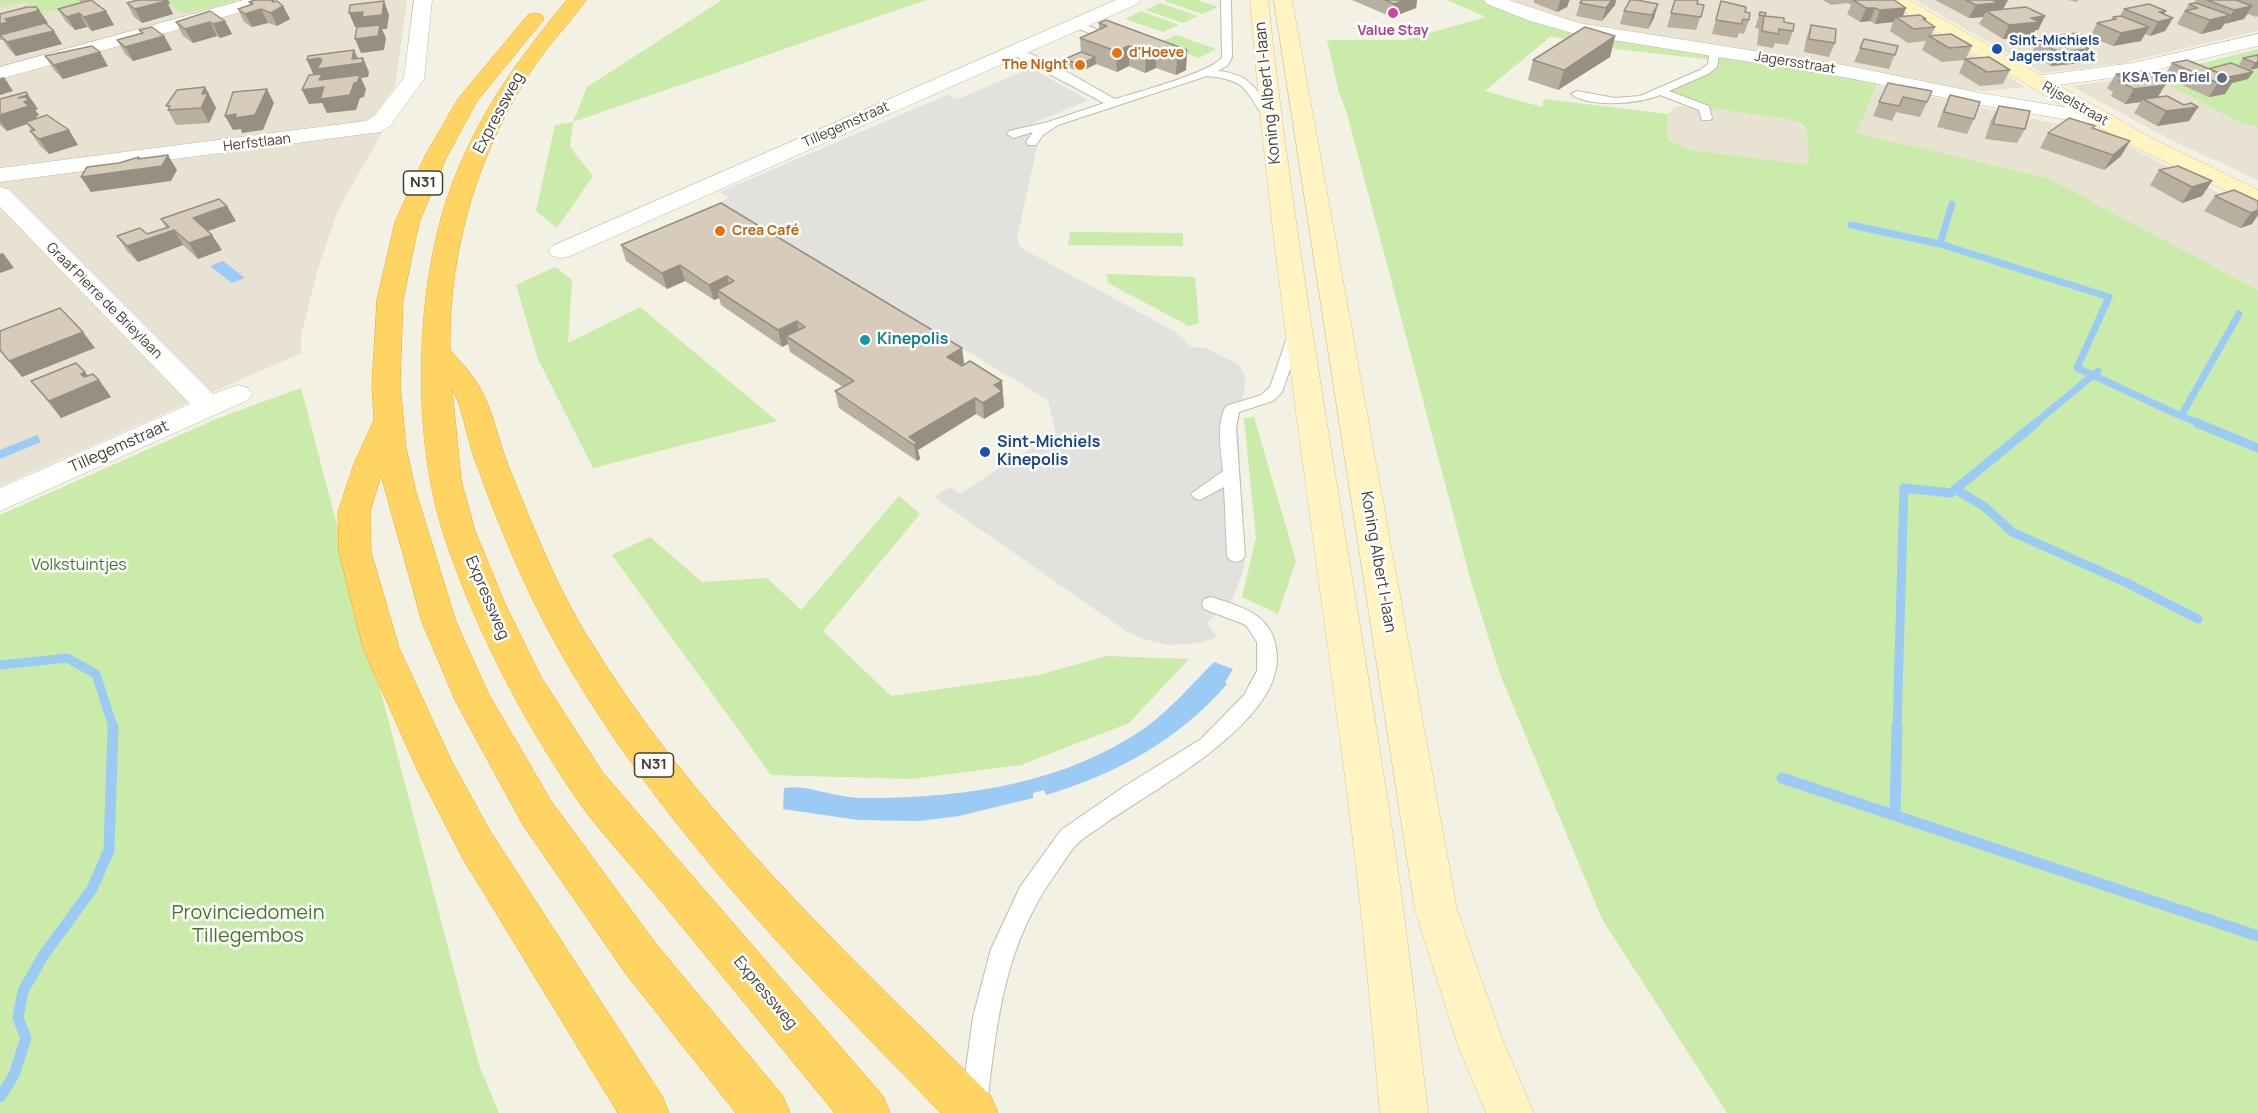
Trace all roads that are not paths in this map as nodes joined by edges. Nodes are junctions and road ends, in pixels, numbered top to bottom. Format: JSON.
{"nodes":[{"id":1,"x":264,"y":0,"type":"edge"},
{"id":2,"x":423,"y":0,"type":"edge"},
{"id":3,"x":577,"y":0,"type":"edge"},
{"id":4,"x":1131,"y":0,"type":"edge"},
{"id":5,"x":1226,"y":0,"type":"edge"},
{"id":6,"x":1259,"y":0,"type":"edge"},
{"id":7,"x":1283,"y":0,"type":"edge"},
{"id":8,"x":1493,"y":0,"type":"edge"},
{"id":9,"x":1896,"y":0,"type":"edge"},
{"id":10,"x":546,"y":6,"type":"dead end"},
{"id":11,"x":1076,"y":24,"type":"junction"},
{"id":12,"x":2258,"y":40,"type":"edge"},
{"id":13,"x":1128,"y":44,"type":"edge"},
{"id":14,"x":1715,"y":50,"type":"junction"},
{"id":15,"x":1014,"y":51,"type":"junction"},
{"id":16,"x":1191,"y":67,"type":"dead end"},
{"id":17,"x":0,"y":73,"type":"edge"},
{"id":18,"x":1206,"y":73,"type":"junction"},
{"id":19,"x":2036,"y":82,"type":"junction"},
{"id":20,"x":1658,"y":91,"type":"junction"},
{"id":21,"x":1577,"y":94,"type":"dead end"},
{"id":22,"x":1111,"y":102,"type":"junction"},
{"id":23,"x":1269,"y":117,"type":"junction"},
{"id":24,"x":1706,"y":118,"type":"dead end"},
{"id":25,"x":2100,"y":119,"type":"junction"},
{"id":26,"x":1054,"y":123,"type":"junction"},
{"id":27,"x":1013,"y":134,"type":"dead end"},
{"id":28,"x":1032,"y":142,"type":"dead end"},
{"id":29,"x":0,"y":175,"type":"edge"},
{"id":30,"x":0,"y":194,"type":"edge"},
{"id":31,"x":2258,"y":199,"type":"edge"},
{"id":32,"x":561,"y":251,"type":"dead end"},
{"id":33,"x":1296,"y":330,"type":"junction"},
{"id":34,"x":436,"y":351,"type":"junction"},
{"id":35,"x":238,"y":394,"type":"dead end"},
{"id":36,"x":209,"y":407,"type":"junction"},
{"id":37,"x":387,"y":423,"type":"junction"},
{"id":38,"x":1232,"y":472,"type":"junction"},
{"id":39,"x":1200,"y":494,"type":"dead end"},
{"id":40,"x":0,"y":500,"type":"edge"},
{"id":41,"x":1236,"y":556,"type":"dead end"},
{"id":42,"x":1211,"y":604,"type":"dead end"},
{"id":43,"x":645,"y":1113,"type":"edge"},
{"id":44,"x":766,"y":1113,"type":"edge"},
{"id":45,"x":866,"y":1113,"type":"edge"},
{"id":46,"x":973,"y":1113,"type":"edge"},
{"id":47,"x":1404,"y":1113,"type":"edge"},
{"id":48,"x":1510,"y":1113,"type":"edge"}],
"edges":[{"from":1,"to":17,"type":"street"},
{"from":2,"to":29,"type":"street","name":"Herfstlaan"},
{"from":3,"to":34,"type":"highway","name":"Expressweg","number":"N31"},
{"from":4,"to":11,"type":"street","name":"Tillegemstraat"},
{"from":5,"to":18,"type":"lane"},
{"from":6,"to":23,"type":"main road","name":"Koning Albert I-laan"},
{"from":7,"to":48,"type":"main road","name":"Koning Albert I-laan"},
{"from":8,"to":14,"type":"street","name":"Jagersstraat"},
{"from":9,"to":19,"type":"main road","name":"Rijselstraat"},
{"from":10,"to":37,"type":"highway","name":"Expressweg","number":"N31"},
{"from":11,"to":13,"type":"lane"},
{"from":11,"to":15,"type":"street","name":"Tillegemstraat"},
{"from":12,"to":19,"type":"street"},
{"from":14,"to":20,"type":"lane"},
{"from":14,"to":25,"type":"street","name":"Jagersstraat"},
{"from":15,"to":22,"type":"lane"},
{"from":15,"to":32,"type":"street","name":"Tillegemstraat"},
{"from":16,"to":18,"type":"lane"},
{"from":18,"to":22,"type":"lane"},
{"from":18,"to":23,"type":"lane"},
{"from":19,"to":25,"type":"main road","name":"Rijselstraat"},
{"from":20,"to":21,"type":"lane"},
{"from":20,"to":24,"type":"lane"},
{"from":22,"to":26,"type":"lane"},
{"from":23,"to":33,"type":"main road","name":"Koning Albert I-laan"},
{"from":25,"to":31,"type":"main road","name":"Rijselstraat"},
{"from":26,"to":27,"type":"lane"},
{"from":26,"to":28,"type":"lane"},
{"from":30,"to":36,"type":"street","name":"Graaf Pierre de Brieylaan"},
{"from":33,"to":38,"type":"lane"},
{"from":33,"to":47,"type":"main road","name":"Koning Albert I-laan"},
{"from":34,"to":45,"type":"highway","name":"Expressweg","number":"N31"},
{"from":34,"to":46,"type":"highway","number":"N31"},
{"from":35,"to":36,"type":"street","name":"Tillegemstraat"},
{"from":36,"to":40,"type":"street","name":"Tillegemstraat"},
{"from":37,"to":43,"type":"highway","number":"N31"},
{"from":37,"to":44,"type":"highway","name":"Expressweg","number":"N31"},
{"from":38,"to":39,"type":"lane"},
{"from":38,"to":41,"type":"lane"},
{"from":42,"to":46,"type":"lane"}]}
